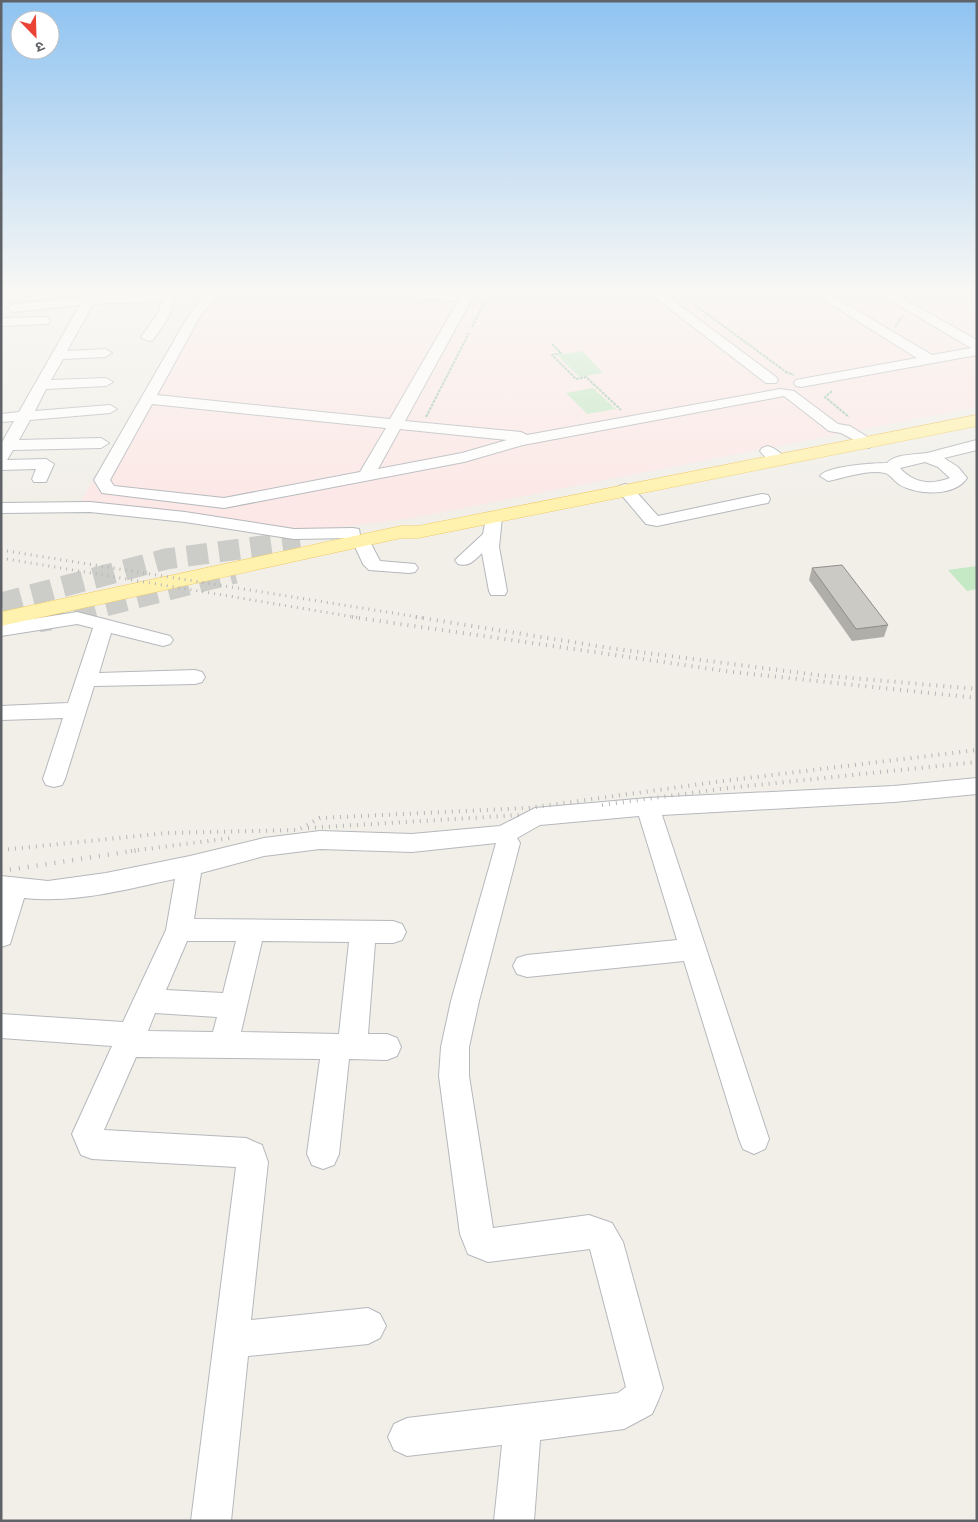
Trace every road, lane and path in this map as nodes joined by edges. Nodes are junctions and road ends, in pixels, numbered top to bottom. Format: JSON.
{"nodes":[{"id":1,"x":57,"y":360,"type":"edge"},
{"id":2,"x":170,"y":360,"type":"edge"},
{"id":3,"x":431,"y":360,"type":"edge"},
{"id":4,"x":449,"y":360,"type":"edge"},
{"id":5,"x":453,"y":360,"type":"edge"},
{"id":6,"x":557,"y":360,"type":"edge"},
{"id":7,"x":755,"y":360,"type":"edge"},
{"id":8,"x":759,"y":360,"type":"edge"},
{"id":9,"x":770,"y":360,"type":"edge"},
{"id":10,"x":929,"y":360,"type":"edge"},
{"id":11,"x":956,"y":360,"type":"edge"},
{"id":12,"x":106,"y":382,"type":"dead end"},
{"id":13,"x":790,"y":384,"type":"junction"},
{"id":14,"x":42,"y":385,"type":"junction"},
{"id":15,"x":149,"y":399,"type":"junction"},
{"id":16,"x":829,"y":402,"type":"dead end"},
{"id":17,"x":110,"y":409,"type":"dead end"},
{"id":18,"x":977,"y":410,"type":"edge"},
{"id":19,"x":614,"y":414,"type":"dead end"},
{"id":20,"x":24,"y":417,"type":"junction"},
{"id":21,"x":418,"y":417,"type":"junction"},
{"id":22,"x":1,"y":418,"type":"edge"},
{"id":23,"x":977,"y":420,"type":"edge"},
{"id":24,"x":396,"y":424,"type":"junction"},
{"id":25,"x":861,"y":434,"type":"junction"},
{"id":26,"x":534,"y":438,"type":"junction"},
{"id":27,"x":403,"y":440,"type":"dead end"},
{"id":28,"x":101,"y":443,"type":"dead end"},
{"id":29,"x":977,"y":446,"type":"edge"},
{"id":30,"x":5,"y":451,"type":"edge"},
{"id":31,"x":773,"y":455,"type":"junction"},
{"id":32,"x":394,"y":456,"type":"dead end"},
{"id":33,"x":932,"y":458,"type":"junction"},
{"id":34,"x":907,"y":459,"type":"junction"},
{"id":35,"x":1,"y":465,"type":"edge"},
{"id":36,"x":891,"y":468,"type":"junction"},
{"id":37,"x":385,"y":472,"type":"junction"},
{"id":38,"x":366,"y":476,"type":"junction"},
{"id":39,"x":828,"y":476,"type":"dead end"},
{"id":40,"x":40,"y":479,"type":"dead end"},
{"id":41,"x":626,"y":490,"type":"junction"},
{"id":42,"x":762,"y":499,"type":"dead end"},
{"id":43,"x":1,"y":508,"type":"edge"},
{"id":44,"x":492,"y":526,"type":"junction"},
{"id":45,"x":409,"y":530,"type":"junction"},
{"id":46,"x":300,"y":540,"type":"tunnel mouth"},
{"id":47,"x":360,"y":541,"type":"junction"},
{"id":48,"x":464,"y":560,"type":"dead end"},
{"id":49,"x":409,"y":568,"type":"dead end"},
{"id":50,"x":498,"y":591,"type":"dead end"},
{"id":51,"x":2,"y":625,"type":"edge"},
{"id":52,"x":104,"y":625,"type":"junction"},
{"id":53,"x":163,"y":640,"type":"dead end"},
{"id":54,"x":195,"y":677,"type":"dead end"},
{"id":55,"x":86,"y":680,"type":"junction"},
{"id":56,"x":76,"y":710,"type":"junction"},
{"id":57,"x":1,"y":713,"type":"edge"},
{"id":58,"x":54,"y":779,"type":"dead end"},
{"id":59,"x":977,"y":786,"type":"edge"},
{"id":60,"x":648,"y":807,"type":"junction"},
{"id":61,"x":503,"y":835,"type":"junction"},
{"id":62,"x":190,"y":866,"type":"junction"},
{"id":63,"x":8,"y":886,"type":"edge"},
{"id":64,"x":179,"y":930,"type":"junction"},
{"id":65,"x":252,"y":930,"type":"junction"},
{"id":66,"x":363,"y":932,"type":"junction"},
{"id":67,"x":393,"y":932,"type":"dead end"},
{"id":68,"x":1,"y":936,"type":"edge"},
{"id":69,"x":694,"y":949,"type":"junction"},
{"id":70,"x":527,"y":966,"type":"dead end"},
{"id":71,"x":148,"y":1000,"type":"junction"},
{"id":72,"x":234,"y":1006,"type":"junction"},
{"id":73,"x":1,"y":1026,"type":"edge"},
{"id":74,"x":130,"y":1040,"type":"junction"},
{"id":75,"x":224,"y":1045,"type":"junction"},
{"id":76,"x":344,"y":1046,"type":"junction"},
{"id":77,"x":387,"y":1047,"type":"dead end"},
{"id":78,"x":754,"y":1139,"type":"dead end"},
{"id":79,"x":323,"y":1154,"type":"dead end"},
{"id":80,"x":368,"y":1326,"type":"dead end"},
{"id":81,"x":231,"y":1340,"type":"junction"},
{"id":82,"x":523,"y":1424,"type":"junction"},
{"id":83,"x":407,"y":1436,"type":"dead end"},
{"id":84,"x":211,"y":1521,"type":"edge"},
{"id":85,"x":514,"y":1521,"type":"edge"}],
"edges":[{"from":1,"to":14,"type":"street"},
{"from":2,"to":15,"type":"street"},
{"from":3,"to":24,"type":"street"},
{"from":4,"to":21,"type":"street"},
{"from":5,"to":21,"type":"path"},
{"from":6,"to":19,"type":"path"},
{"from":7,"to":13,"type":"street"},
{"from":8,"to":13,"type":"street"},
{"from":9,"to":13,"type":"path"},
{"from":10,"to":13,"type":"street"},
{"from":11,"to":13,"type":"street"},
{"from":12,"to":14,"type":"street"},
{"from":13,"to":25,"type":"street"},
{"from":13,"to":26,"type":"street"},
{"from":14,"to":20,"type":"street"},
{"from":15,"to":24,"type":"street"},
{"from":15,"to":38,"type":"street"},
{"from":16,"to":25,"type":"path"},
{"from":17,"to":20,"type":"street"},
{"from":18,"to":25,"type":"main road"},
{"from":20,"to":22,"type":"street"},
{"from":20,"to":30,"type":"street"},
{"from":21,"to":24,"type":"street"},
{"from":21,"to":26,"type":"street"},
{"from":21,"to":27,"type":"street"},
{"from":23,"to":25,"type":"main road"},
{"from":24,"to":38,"type":"street"},
{"from":25,"to":31,"type":"main road"},
{"from":25,"to":34,"type":"street"},
{"from":26,"to":37,"type":"street"},
{"from":28,"to":30,"type":"street"},
{"from":29,"to":33,"type":"street"},
{"from":31,"to":41,"type":"main road"},
{"from":31,"to":45,"type":"main road"},
{"from":32,"to":37,"type":"street"},
{"from":33,"to":34,"type":"street"},
{"from":33,"to":36,"type":"street"},
{"from":34,"to":36,"type":"street"},
{"from":35,"to":40,"type":"street"},
{"from":36,"to":39,"type":"street"},
{"from":37,"to":38,"type":"street"},
{"from":41,"to":42,"type":"street"},
{"from":41,"to":44,"type":"main road"},
{"from":43,"to":47,"type":"street"},
{"from":44,"to":45,"type":"main road"},
{"from":44,"to":48,"type":"street"},
{"from":44,"to":50,"type":"street"},
{"from":45,"to":47,"type":"main road"},
{"from":46,"to":47,"type":"main road"},
{"from":47,"to":49,"type":"street"},
{"from":47,"to":51,"type":"main road"},
{"from":51,"to":52,"type":"street"},
{"from":52,"to":53,"type":"street"},
{"from":52,"to":55,"type":"street"},
{"from":54,"to":55,"type":"street"},
{"from":55,"to":56,"type":"street"},
{"from":56,"to":57,"type":"street"},
{"from":56,"to":58,"type":"street"},
{"from":59,"to":60,"type":"street"},
{"from":60,"to":61,"type":"street"},
{"from":60,"to":69,"type":"street"},
{"from":61,"to":62,"type":"street"},
{"from":61,"to":82,"type":"street"},
{"from":62,"to":63,"type":"street"},
{"from":62,"to":64,"type":"street"},
{"from":63,"to":68,"type":"street"},
{"from":64,"to":65,"type":"street"},
{"from":64,"to":71,"type":"street"},
{"from":65,"to":66,"type":"street"},
{"from":65,"to":72,"type":"street"},
{"from":66,"to":67,"type":"street"},
{"from":66,"to":76,"type":"street"},
{"from":69,"to":70,"type":"street"},
{"from":69,"to":78,"type":"street"},
{"from":71,"to":72,"type":"street"},
{"from":71,"to":74,"type":"street"},
{"from":72,"to":75,"type":"street"},
{"from":73,"to":74,"type":"street"},
{"from":74,"to":75,"type":"street"},
{"from":74,"to":81,"type":"street"},
{"from":75,"to":76,"type":"street"},
{"from":76,"to":77,"type":"street"},
{"from":76,"to":79,"type":"street"},
{"from":80,"to":81,"type":"street"},
{"from":81,"to":84,"type":"street"},
{"from":82,"to":83,"type":"street"},
{"from":82,"to":85,"type":"street"}]}
